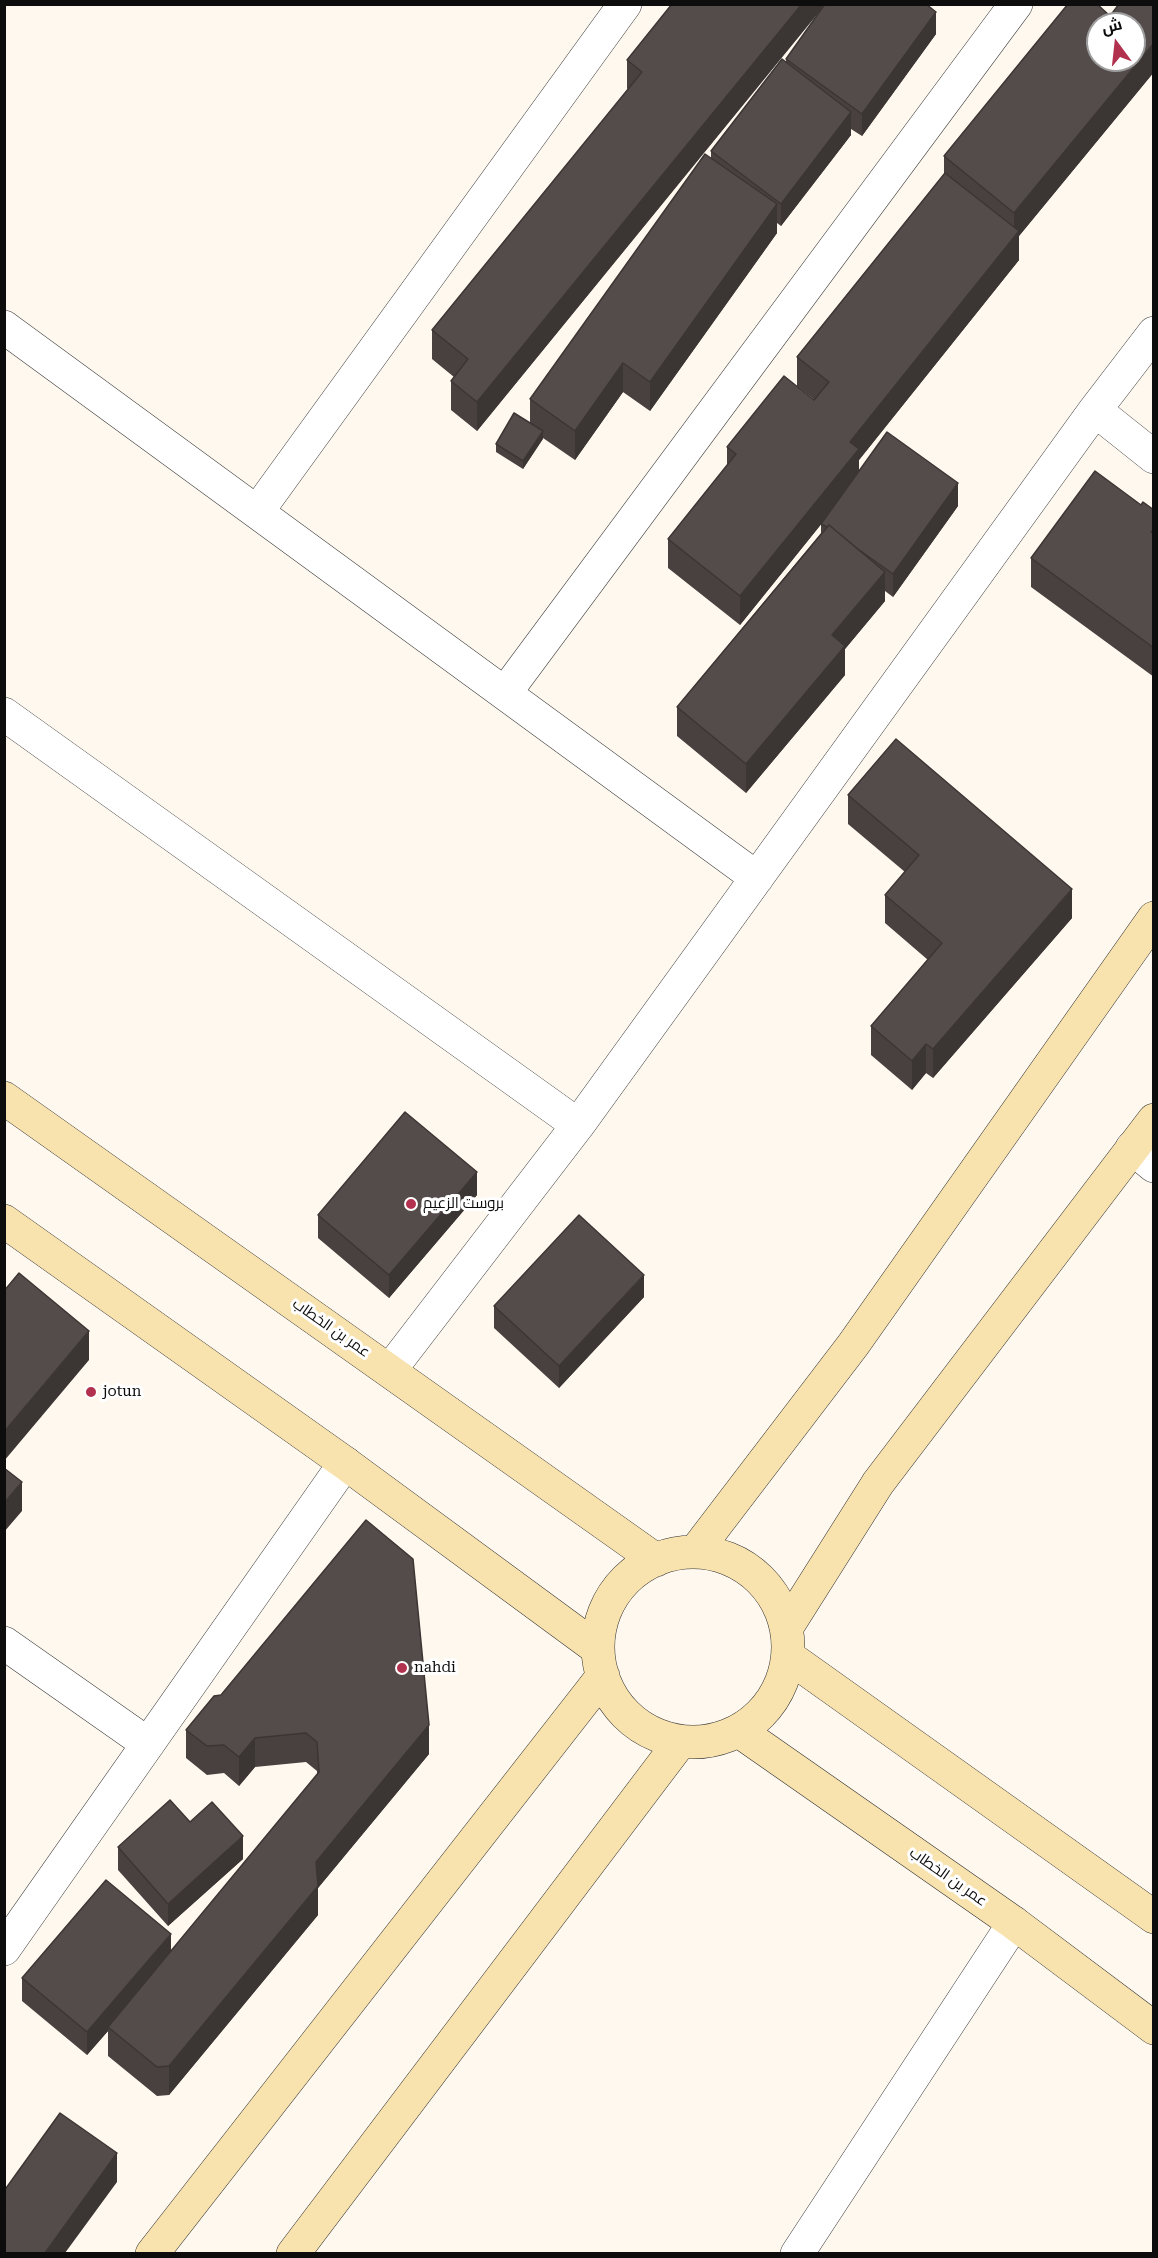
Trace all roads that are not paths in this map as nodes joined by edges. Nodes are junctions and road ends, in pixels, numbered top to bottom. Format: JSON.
{"nodes":[{"id":1,"x":625,"y":4,"type":"edge"},
{"id":2,"x":1016,"y":4,"type":"edge"},
{"id":3,"x":4,"y":327,"type":"edge"},
{"id":4,"x":1154,"y":333,"type":"edge"},
{"id":5,"x":1095,"y":410,"type":"junction"},
{"id":6,"x":1154,"y":457,"type":"edge"},
{"id":7,"x":257,"y":512,"type":"junction"},
{"id":8,"x":505,"y":693,"type":"junction"},
{"id":9,"x":4,"y":714,"type":"edge"},
{"id":10,"x":757,"y":878,"type":"junction"},
{"id":11,"x":1154,"y":918,"type":"edge"},
{"id":12,"x":4,"y":1098,"type":"edge"},
{"id":13,"x":1154,"y":1120,"type":"edge"},
{"id":14,"x":579,"y":1125,"type":"junction"},
{"id":15,"x":1143,"y":1157,"type":"edge"},
{"id":16,"x":4,"y":1221,"type":"edge"},
{"id":17,"x":390,"y":1370,"type":"junction"},
{"id":18,"x":345,"y":1463,"type":"junction"},
{"id":19,"x":695,"y":1552,"type":"junction"},
{"id":20,"x":656,"y":1560,"type":"junction"},
{"id":21,"x":788,"y":1642,"type":"junction"},
{"id":22,"x":4,"y":1643,"type":"edge"},
{"id":23,"x":601,"y":1663,"type":"junction"},
{"id":24,"x":740,"y":1731,"type":"junction"},
{"id":25,"x":680,"y":1742,"type":"junction"},
{"id":26,"x":148,"y":1744,"type":"junction"},
{"id":27,"x":1154,"y":1917,"type":"edge"},
{"id":28,"x":1014,"y":1923,"type":"junction"},
{"id":29,"x":4,"y":1949,"type":"edge"},
{"id":30,"x":1154,"y":2028,"type":"edge"},
{"id":31,"x":152,"y":2253,"type":"edge"},
{"id":32,"x":293,"y":2253,"type":"edge"},
{"id":33,"x":797,"y":2253,"type":"edge"}],
"edges":[{"from":1,"to":7,"type":"street"},
{"from":2,"to":8,"type":"street"},
{"from":3,"to":7,"type":"street"},
{"from":4,"to":5,"type":"street"},
{"from":5,"to":6,"type":"street"},
{"from":5,"to":10,"type":"street"},
{"from":7,"to":8,"type":"street"},
{"from":8,"to":10,"type":"street"},
{"from":9,"to":14,"type":"street"},
{"from":10,"to":14,"type":"street"},
{"from":11,"to":19,"type":"street"},
{"from":12,"to":17,"type":"street","name":"عمر بن الخطاب"},
{"from":13,"to":15,"type":"street"},
{"from":14,"to":17,"type":"street"},
{"from":15,"to":21,"type":"street"},
{"from":16,"to":18,"type":"street"},
{"from":17,"to":20,"type":"street","name":"عمر بن الخطاب"},
{"from":18,"to":23,"type":"street"},
{"from":18,"to":26,"type":"street"},
{"from":19,"to":20,"type":"street"},
{"from":19,"to":21,"type":"street"},
{"from":20,"to":23,"type":"street"},
{"from":21,"to":24,"type":"street"},
{"from":21,"to":27,"type":"street"},
{"from":22,"to":26,"type":"street"},
{"from":23,"to":25,"type":"street"},
{"from":23,"to":31,"type":"street"},
{"from":24,"to":25,"type":"street"},
{"from":24,"to":28,"type":"street","name":"عمر بن الخطاب"},
{"from":25,"to":32,"type":"street"},
{"from":26,"to":29,"type":"street"},
{"from":28,"to":30,"type":"street","name":"عمر بن الخطاب"},
{"from":28,"to":33,"type":"street"}]}
